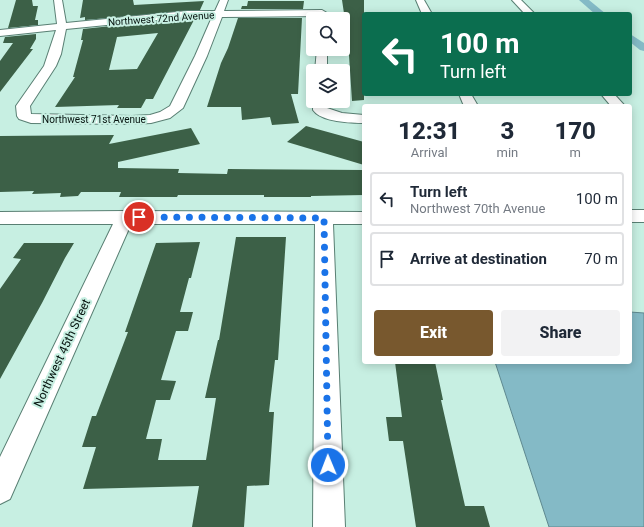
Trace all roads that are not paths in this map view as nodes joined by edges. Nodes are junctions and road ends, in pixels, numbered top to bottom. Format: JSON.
{"nodes":[{"id":1,"x":58,"y":0,"type":"edge"},
{"id":2,"x":224,"y":0,"type":"edge"},
{"id":3,"x":420,"y":0,"type":"edge"},
{"id":4,"x":516,"y":0,"type":"edge"},
{"id":5,"x":426,"y":12,"type":"edge"},
{"id":6,"x":528,"y":12,"type":"edge"},
{"id":7,"x":306,"y":13,"type":"edge"},
{"id":8,"x":218,"y":14,"type":"junction"},
{"id":9,"x":62,"y":26,"type":"junction"},
{"id":10,"x":0,"y":33,"type":"edge"},
{"id":11,"x":609,"y":96,"type":"edge"},
{"id":12,"x":616,"y":104,"type":"edge"},
{"id":13,"x":320,"y":108,"type":"edge"},
{"id":14,"x":362,"y":119,"type":"edge"},
{"id":15,"x":632,"y":216,"type":"edge"},
{"id":16,"x":644,"y":216,"type":"edge"},
{"id":17,"x":125,"y":217,"type":"junction"},
{"id":18,"x":0,"y":218,"type":"edge"},
{"id":19,"x":324,"y":218,"type":"junction"},
{"id":20,"x":362,"y":218,"type":"edge"},
{"id":21,"x":0,"y":489,"type":"edge"},
{"id":22,"x":329,"y":527,"type":"edge"}],
"edges":[{"from":1,"to":9,"type":"street"},
{"from":2,"to":8,"type":"street"},
{"from":3,"to":5,"type":"street"},
{"from":4,"to":6,"type":"street"},
{"from":7,"to":8,"type":"street","name":"Northwest 72nd Avenue"},
{"from":8,"to":9,"type":"street","name":"Northwest 72nd Avenue"},
{"from":8,"to":9,"type":"street","name":"Northwest 71st Avenue"},
{"from":9,"to":10,"type":"street","name":"Northwest 72nd Avenue"},
{"from":11,"to":12,"type":"street"},
{"from":13,"to":14,"type":"street"},
{"from":15,"to":16,"type":"street"},
{"from":17,"to":18,"type":"street"},
{"from":17,"to":19,"type":"street"},
{"from":17,"to":21,"type":"street","name":"Northwest 45th Street"},
{"from":19,"to":20,"type":"street"},
{"from":19,"to":22,"type":"street"}]}
